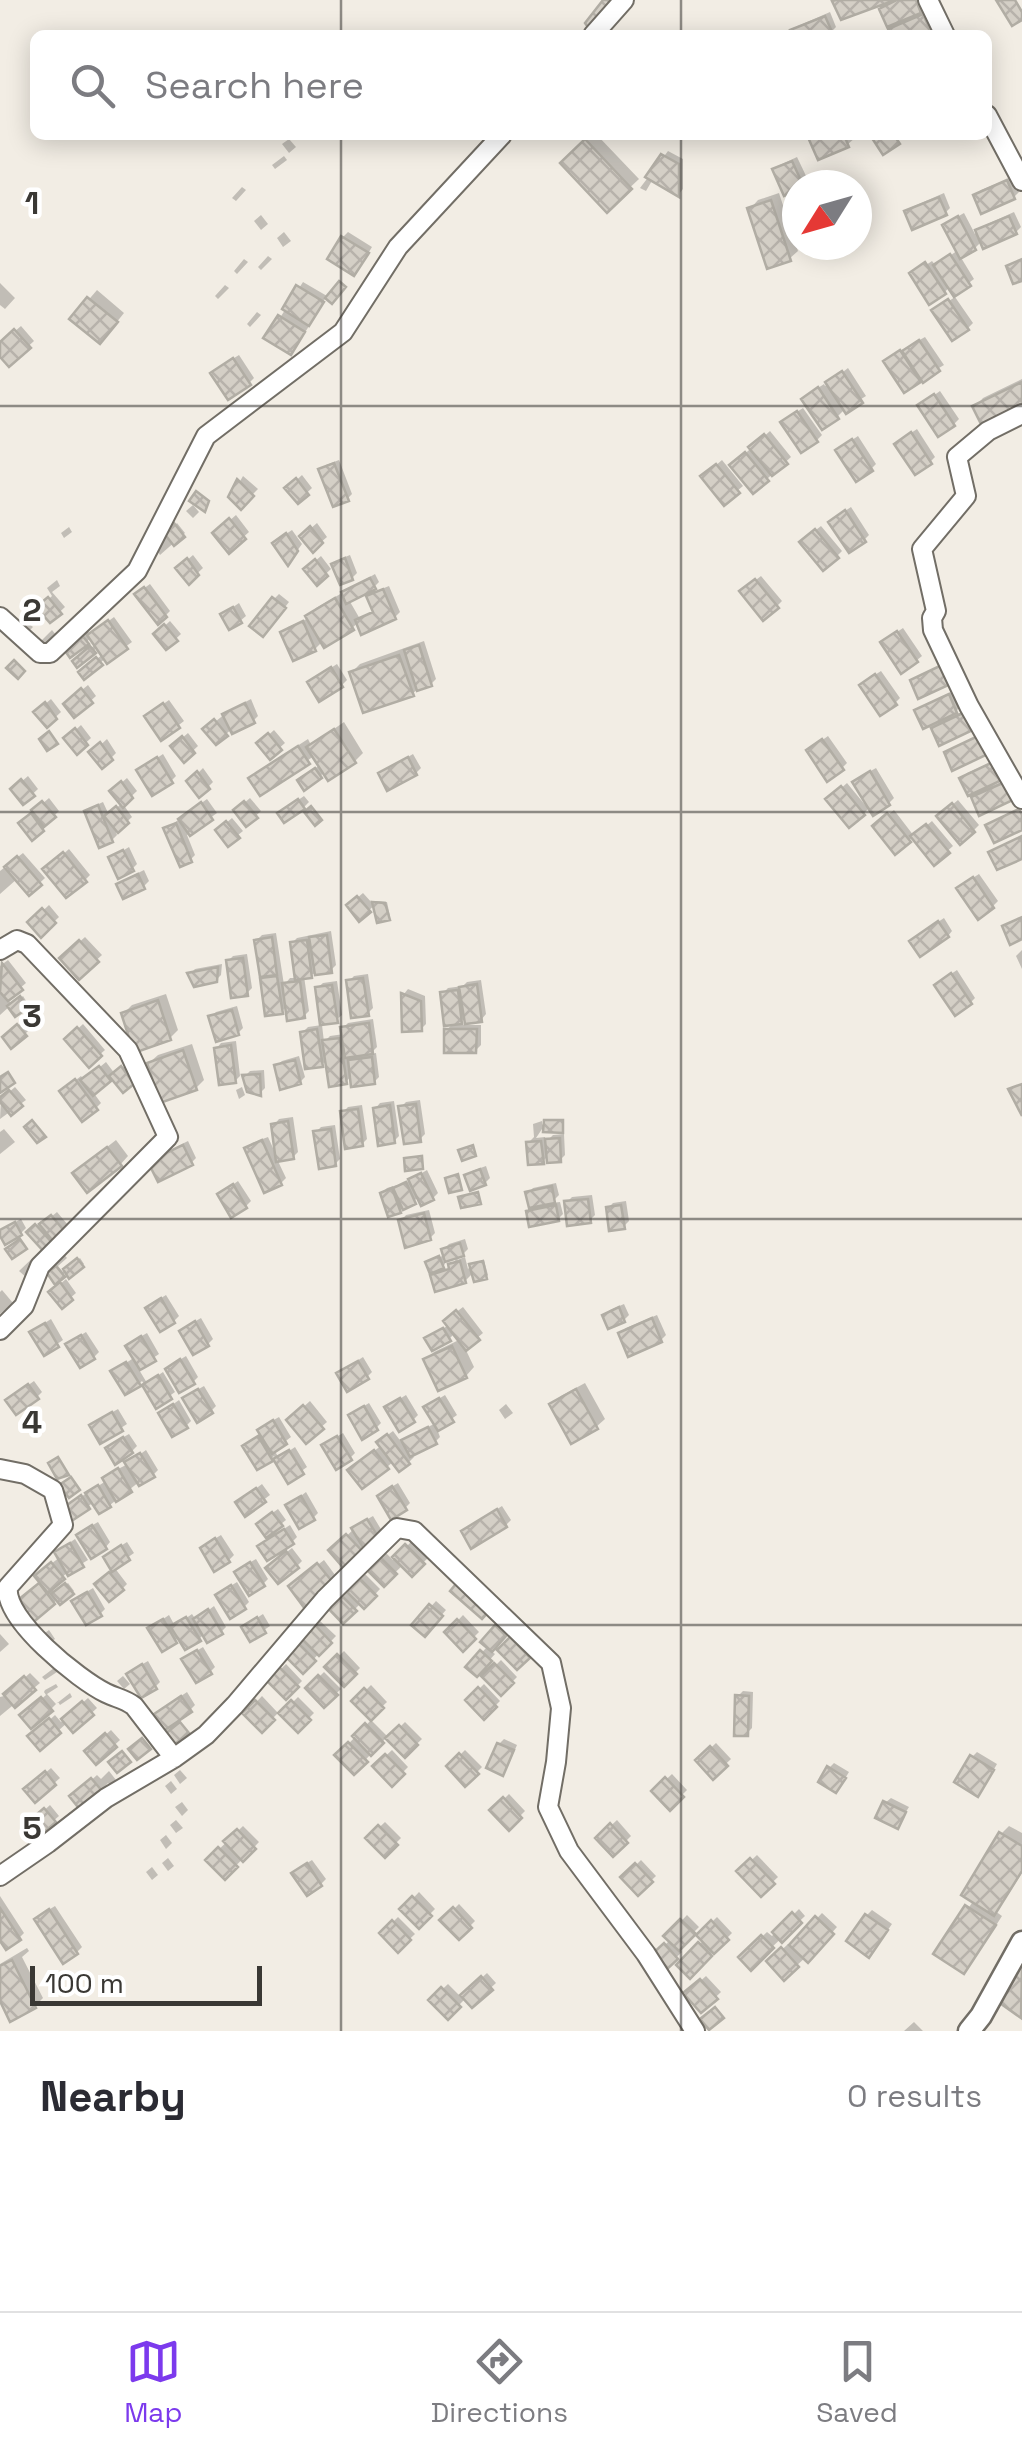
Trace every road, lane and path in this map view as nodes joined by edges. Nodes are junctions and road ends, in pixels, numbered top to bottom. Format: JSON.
{"nodes":[{"id":1,"x":624,"y":0,"type":"edge"},
{"id":2,"x":928,"y":0,"type":"edge"},
{"id":3,"x":597,"y":30,"type":"edge"},
{"id":4,"x":943,"y":30,"type":"edge"},
{"id":5,"x":992,"y":125,"type":"edge"},
{"id":6,"x":497,"y":140,"type":"edge"},
{"id":7,"x":1022,"y":181,"type":"edge"},
{"id":8,"x":1022,"y":414,"type":"edge"},
{"id":9,"x":0,"y":617,"type":"edge"},
{"id":10,"x":1022,"y":800,"type":"edge"},
{"id":11,"x":0,"y":950,"type":"edge"},
{"id":12,"x":0,"y":1330,"type":"edge"},
{"id":13,"x":0,"y":1469,"type":"edge"},
{"id":14,"x":174,"y":1758,"type":"junction"},
{"id":15,"x":0,"y":1876,"type":"edge"},
{"id":16,"x":1022,"y":1942,"type":"edge"},
{"id":17,"x":694,"y":2031,"type":"edge"},
{"id":18,"x":969,"y":2031,"type":"edge"}],
"edges":[{"from":1,"to":3,"type":"street"},
{"from":2,"to":4,"type":"street"},
{"from":5,"to":7,"type":"street"},
{"from":6,"to":9,"type":"street"},
{"from":8,"to":10,"type":"street"},
{"from":11,"to":12,"type":"street"},
{"from":13,"to":14,"type":"street"},
{"from":14,"to":15,"type":"street"},
{"from":14,"to":17,"type":"street"},
{"from":16,"to":18,"type":"main road"}]}
